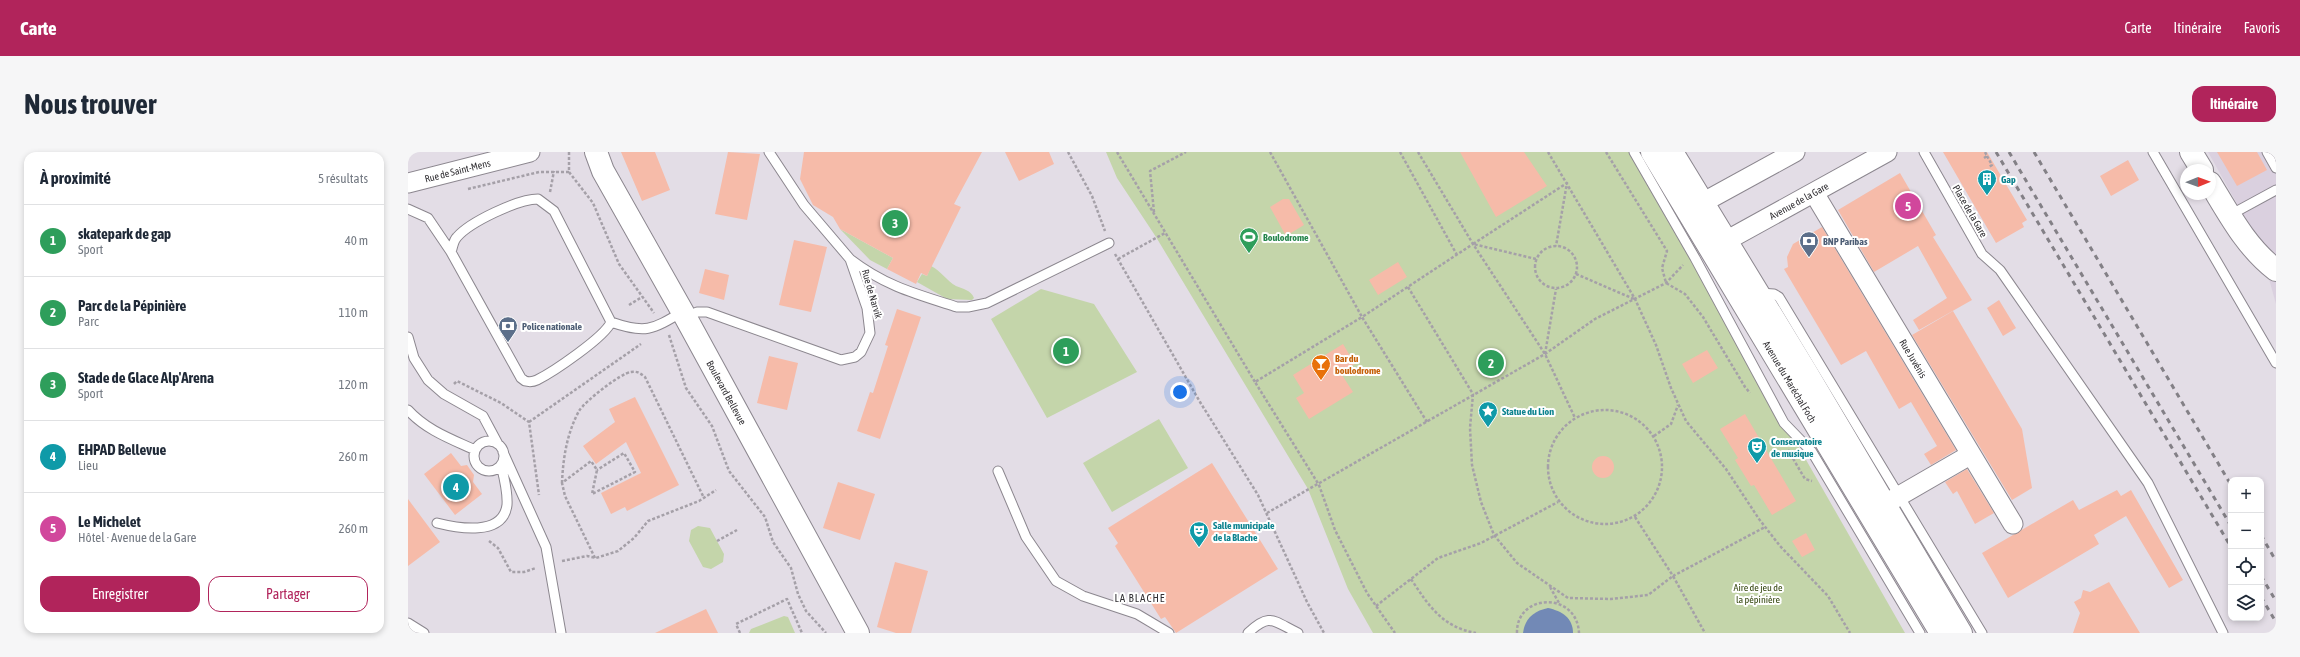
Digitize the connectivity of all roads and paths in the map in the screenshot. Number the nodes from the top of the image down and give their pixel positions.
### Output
1 (530, 152) edge
2 (570, 152) edge
3 (596, 152) edge
4 (769, 152) edge
5 (1068, 152) edge
6 (1116, 152) edge
7 (1186, 152) edge
8 (1270, 152) edge
9 (1400, 152) edge
10 (1418, 152) edge
11 (1548, 152) edge
12 (1634, 152) edge
13 (1652, 152) edge
14 (1672, 152) edge
15 (1795, 152) edge
16 (1887, 152) edge
17 (1924, 152) edge
18 (1985, 152) edge
19 (2153, 152) edge
20 (2192, 152) edge
21 (2267, 152) edge
22 (2199, 164) edge
23 (1989, 167) dead end
24 (2276, 168) edge
25 (554, 171) junction
26 (569, 172) junction
27 (408, 183) edge
28 (1567, 183) junction
29 (466, 190) dead end
30 (2276, 190) edge
31 (1814, 192) junction
32 (2216, 193) edge
33 (549, 195) dead end
34 (1695, 207) junction
35 (408, 209) edge
36 (1154, 214) junction
37 (2230, 215) junction
38 (1165, 233) junction
39 (1109, 243) junction
40 (1473, 244) junction
41 (1556, 246) junction
42 (1710, 249) junction
43 (452, 252) junction
44 (1457, 255) junction
45 (850, 259) junction
46 (1118, 259) junction
47 (1536, 259) junction
48 (2276, 270) edge
49 (1723, 271) junction
50 (1576, 274) junction
51 (1408, 287) junction
52 (1556, 289) junction
53 (1635, 299) junction
54 (1720, 305) junction
55 (628, 306) dead end
56 (684, 315) junction
57 (1362, 317) junction
58 (611, 322) junction
59 (663, 324) junction
60 (668, 334) junction
61 (661, 336) dead end
62 (408, 337) edge
63 (647, 342) dead end
64 (1545, 354) junction
65 (2276, 363) edge
66 (1255, 382) junction
67 (444, 394) junction
68 (1473, 394) junction
69 (1678, 405) junction
70 (408, 410) edge
71 (1575, 418) junction
72 (529, 422) junction
73 (1427, 422) junction
74 (1654, 436) junction
75 (501, 448) junction
76 (475, 450) junction
77 (1970, 455) junction
78 (501, 464) junction
79 (597, 470) junction
80 (998, 471) dead end
81 (562, 483) junction
82 (1319, 485) junction
83 (716, 490) dead end
84 (704, 498) junction
85 (540, 500) dead end
86 (1558, 502) junction
87 (1884, 505) junction
88 (1267, 513) junction
89 (1635, 517) junction
90 (437, 523) dead end
91 (2013, 524) dead end
92 (1765, 527) junction
93 (478, 529) junction
94 (737, 530) dead end
95 (1494, 535) junction
96 (717, 541) dead end
97 (596, 558) junction
98 (549, 563) junction
99 (1673, 576) junction
100 (1411, 579) junction
101 (1550, 586) junction
102 (1560, 604) junction
103 (1376, 606) junction
104 (408, 623) edge
105 (424, 633) edge
106 (561, 633) edge
107 (740, 633) edge
108 (802, 633) edge
109 (826, 633) edge
110 (858, 633) edge
111 (1169, 633) edge
112 (1248, 633) edge
113 (1298, 633) edge
114 (1324, 633) edge
115 (1395, 633) edge
116 (1476, 633) edge
117 (1517, 633) edge
118 (1579, 633) edge
119 (1705, 633) edge
120 (1850, 633) edge
121 (1920, 633) edge
122 (1941, 633) edge
123 (1961, 633) edge
124 (1982, 633) edge
125 (2223, 633) edge

1 - 27 street, Rue de Saint-Mens
2 - 26 path
3 - 56 main road, Boulevard Bellevue
4 - 45 lane, Rue de Narvik
5 - 39 path
6 - 36 path
7 - 36 path
8 - 57 path
9 - 44 path
10 - 40 path
11 - 28 path
12 - 42 lane
13 - 34 main road, Avenue du Maréchal Foch
14 - 34 main road, Avenue du Maréchal Foch
15 - 34 street
16 - 31 street, Avenue de la Gare
17 - 125 lane, Place de la Gare
18 - 23 path
19 - 65 lane
20 - 22 main road
21 - 24 lane
25 - 26 path
25 - 29 path
25 - 33 path
26 - 55 path
28 - 40 path
28 - 41 path
28 - 53 path
30 - 37 lane
31 - 42 street, Avenue de la Gare
31 - 77 street, Rue Juvénis
32 - 37 main road
34 - 42 main road, Avenue du Maréchal Foch
35 - 43 lane
36 - 38 path
37 - 48 main road
38 - 46 path
38 - 66 path
39 - 45 lane
39 - 46 path
40 - 44 path
40 - 47 path
40 - 64 path
41 - 47 path
41 - 50 path
42 - 49 main road, Avenue du Maréchal Foch
42 - 53 path
42 - 54 lane
42 - 87 main road, Avenue du Maréchal Foch
43 - 58 lane
43 - 58 lane
44 - 51 path
45 - 56 lane, Rue de Narvik
46 - 88 path
47 - 52 path
49 - 54 lane
49 - 87 main road, Avenue du Maréchal Foch
50 - 52 path
50 - 53 path
51 - 57 path
51 - 68 path
52 - 64 path
53 - 64 path
53 - 69 path
54 - 121 lane
56 - 59 lane, Rue de Narvik
56 - 110 main road, Boulevard Bellevue
57 - 66 path
57 - 73 path
58 - 59 lane, Rue de Narvik
59 - 60 path
60 - 61 path
60 - 109 path
62 - 67 lane
63 - 72 path
64 - 68 path
64 - 71 path
66 - 82 path
67 - 72 path
67 - 75 lane
68 - 73 path
68 - 95 path
69 - 74 path
69 - 92 path
70 - 76 lane
71 - 74 path
71 - 86 path
72 - 85 path
73 - 82 path
74 - 89 path
75 - 76 lane
75 - 78 lane
75 - 98 lane
76 - 78 lane
77 - 87 street
77 - 91 street, Rue Juvénis
78 - 93 lane
79 - 79 path
79 - 81 path
80 - 111 lane
81 - 84 path
81 - 97 path
82 - 88 path
82 - 103 path
83 - 84 path
84 - 97 path
86 - 89 path
86 - 95 path
87 - 122 main road, Avenue du Maréchal Foch
87 - 123 main road, Avenue du Maréchal Foch
87 - 124 lane
88 - 114 path
89 - 99 path
90 - 93 lane
92 - 99 path
92 - 120 path
93 - 98 path
94 - 96 path
95 - 100 path
95 - 101 path
97 - 98 path
98 - 106 lane
99 - 101 path
99 - 119 path
100 - 103 path
100 - 116 path
101 - 102 path
102 - 117 path
102 - 118 path
103 - 115 path
104 - 105 lane
107 - 108 path
112 - 113 lane

